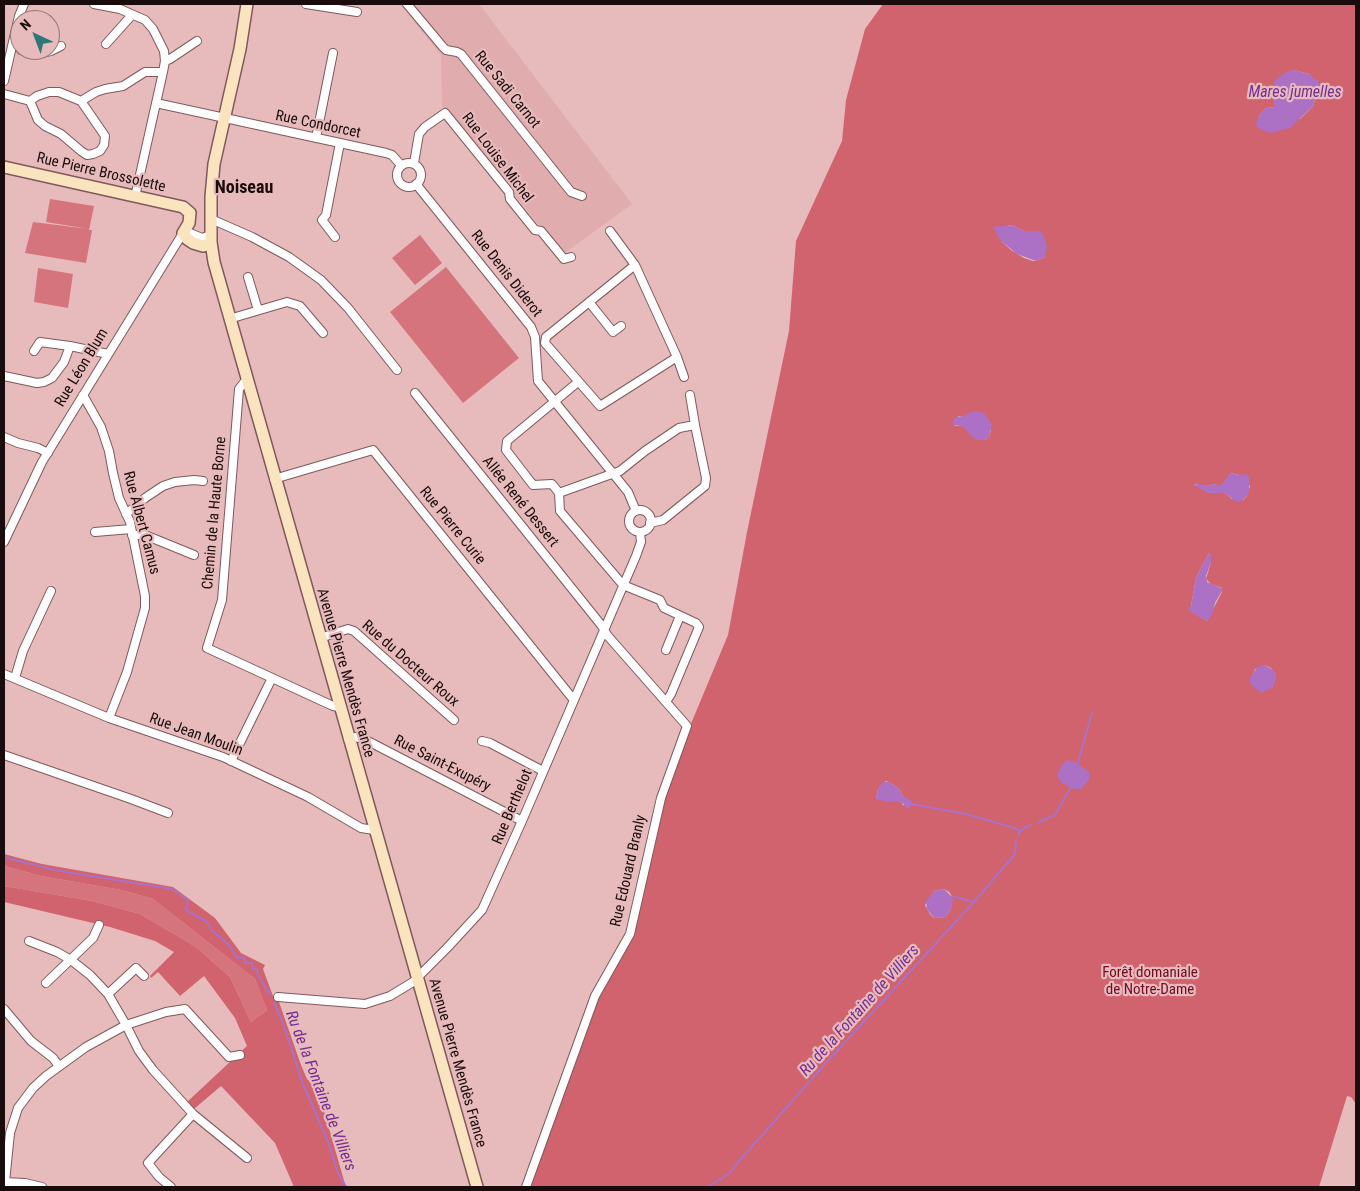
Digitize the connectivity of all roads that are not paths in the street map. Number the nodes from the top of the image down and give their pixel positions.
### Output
1 (94, 4) edge
2 (247, 4) edge
3 (306, 4) edge
4 (408, 4) edge
5 (357, 12) dead end
6 (132, 15) junction
7 (197, 41) dead end
8 (106, 44) dead end
9 (333, 53) dead end
10 (13, 60) edge
11 (165, 61) junction
12 (162, 72) junction
13 (4, 81) edge
14 (4, 94) edge
15 (30, 101) junction
16 (81, 101) junction
17 (156, 103) junction
18 (226, 118) junction
19 (316, 138) junction
20 (340, 143) junction
21 (414, 163) junction
22 (214, 164) junction
23 (401, 165) junction
24 (4, 167) edge
25 (416, 184) junction
26 (582, 196) dead end
27 (134, 197) junction
28 (205, 206) junction
29 (190, 213) junction
30 (211, 219) junction
31 (610, 231) dead end
32 (183, 234) junction
33 (335, 237) dead end
34 (209, 240) junction
35 (571, 257) dead end
36 (635, 265) junction
37 (248, 277) dead end
38 (589, 302) junction
39 (258, 310) junction
40 (229, 319) junction
41 (621, 326) dead end
42 (323, 333) dead end
43 (70, 346) junction
44 (34, 351) dead end
45 (108, 354) junction
46 (678, 357) junction
47 (397, 370) dead end
48 (4, 376) edge
49 (684, 377) dead end
50 (246, 380) junction
51 (578, 382) junction
52 (415, 393) dead end
53 (83, 395) junction
54 (690, 395) dead end
55 (555, 402) junction
56 (695, 425) junction
57 (4, 437) edge
58 (48, 453) junction
59 (613, 473) junction
60 (274, 479) junction
61 (203, 481) dead end
62 (559, 493) junction
63 (636, 511) junction
64 (126, 514) junction
65 (650, 523) junction
66 (95, 532) dead end
67 (131, 532) junction
68 (640, 532) junction
69 (4, 542) edge
70 (194, 555) dead end
71 (623, 585) junction
72 (51, 591) dead end
73 (680, 616) junction
74 (604, 628) junction
75 (320, 638) junction
76 (666, 650) dead end
77 (4, 674) edge
78 (15, 678) junction
79 (272, 678) junction
80 (573, 699) junction
81 (666, 702) junction
82 (339, 707) junction
83 (109, 718) junction
84 (454, 720) dead end
85 (687, 726) joint
86 (348, 739) junction
87 (482, 741) dead end
88 (4, 755) edge
89 (231, 761) junction
90 (543, 771) junction
91 (168, 813) dead end
92 (522, 821) junction
93 (374, 830) junction
94 (99, 926) dead end
95 (29, 941) dead end
96 (71, 960) junction
97 (144, 976) dead end
98 (417, 977) junction
99 (46, 983) dead end
100 (108, 994) junction
101 (278, 997) dead end
102 (4, 1009) edge
103 (126, 1025) junction
104 (240, 1054) dead end
105 (59, 1066) junction
106 (194, 1114) junction
107 (7, 1133) edge
108 (247, 1158) dead end
109 (4, 1182) edge
110 (42, 1187) edge
111 (171, 1187) edge
112 (477, 1187) edge
113 (526, 1187) edge

1 - 6 street
2 - 18 main road, Avenue Pierre Mendès France
3 - 5 street
4 - 26 street, Rue Sadi Carnot
6 - 8 street
6 - 11 street
7 - 11 street
9 - 19 street
10 - 13 street
11 - 12 street
12 - 16 street
12 - 17 street
14 - 15 street
15 - 16 street
15 - 16 street
17 - 18 street, Rue Condorcet
17 - 27 street
18 - 19 street, Rue Condorcet
18 - 22 main road, Avenue Pierre Mendès France
19 - 20 street, Rue Condorcet
20 - 23 street, Rue Condorcet
20 - 33 street
21 - 23 street
21 - 25 street
21 - 35 street, Rue Louise Michel
22 - 28 main road, Avenue Pierre Mendès France
22 - 30 main road, Avenue Pierre Mendès France
23 - 25 street
24 - 27 main road, Rue Pierre Brossolette
25 - 55 street, Rue Denis Diderot
27 - 29 main road, Rue Pierre Brossolette
28 - 29 main road
28 - 34 main road, Avenue Pierre Mendès France
29 - 32 main road, Rue Léon Blum
30 - 34 main road, Avenue Pierre Mendès France
30 - 47 street
31 - 36 street
32 - 34 main road
32 - 45 street, Rue Léon Blum
34 - 40 main road, Avenue Pierre Mendès France
36 - 38 street
36 - 46 street
37 - 39 street
38 - 41 street
38 - 51 street
39 - 40 street
39 - 42 street
40 - 50 main road, Avenue Pierre Mendès France
43 - 44 street
43 - 45 street
43 - 48 street
45 - 53 street, Rue Léon Blum
46 - 49 street
46 - 51 street
50 - 60 main road, Avenue Pierre Mendès France
50 - 79 street, Chemin de la Haute Borne
51 - 55 street
52 - 74 street, Allée René Dessert
53 - 58 street, Rue Léon Blum
53 - 64 street, Rue Albert Camus
54 - 56 street
55 - 59 street, Rue Denis Diderot
55 - 62 street
56 - 59 street
56 - 65 street
57 - 58 street
58 - 69 street, Rue Léon Blum
59 - 62 street
59 - 63 street, Rue Denis Diderot
60 - 75 main road, Avenue Pierre Mendès France
60 - 80 street, Rue Pierre Curie
61 - 64 street
62 - 71 street
63 - 65 street
63 - 68 street
64 - 67 street, Rue Albert Camus
65 - 68 street
66 - 67 street
67 - 70 street
67 - 83 street, Rue Albert Camus
68 - 71 street
71 - 73 street
71 - 74 street
72 - 78 street
73 - 76 street
73 - 81 street
74 - 80 street, Rue Berthelot
74 - 81 street, Allée René Dessert
75 - 82 main road, Avenue Pierre Mendès France
75 - 84 street, Rue du Docteur Roux
77 - 78 street, Rue Jean Moulin
78 - 83 street, Rue Jean Moulin
79 - 82 street
79 - 89 street
80 - 90 street, Rue Berthelot
81 - 85 street, Allée René Dessert
82 - 86 main road, Avenue Pierre Mendès France
83 - 89 street, Rue Jean Moulin
85 - 113 street, Rue Edouard Branly
86 - 92 street, Rue Saint-Exupéry
86 - 93 main road, Avenue Pierre Mendès France
87 - 90 street
88 - 91 street
89 - 93 street, Rue Jean Moulin
90 - 92 street, Rue Berthelot
92 - 98 street, Rue Berthelot
93 - 98 main road, Avenue Pierre Mendès France
94 - 96 street
95 - 96 street
96 - 99 street
96 - 100 street
97 - 100 street
98 - 101 street, Rue Berthelot
98 - 112 main road, Avenue Pierre Mendès France
100 - 103 street
102 - 105 street
103 - 104 street
103 - 105 street
103 - 106 street
105 - 107 street
106 - 108 street
106 - 111 street
107 - 109 street
109 - 110 street

